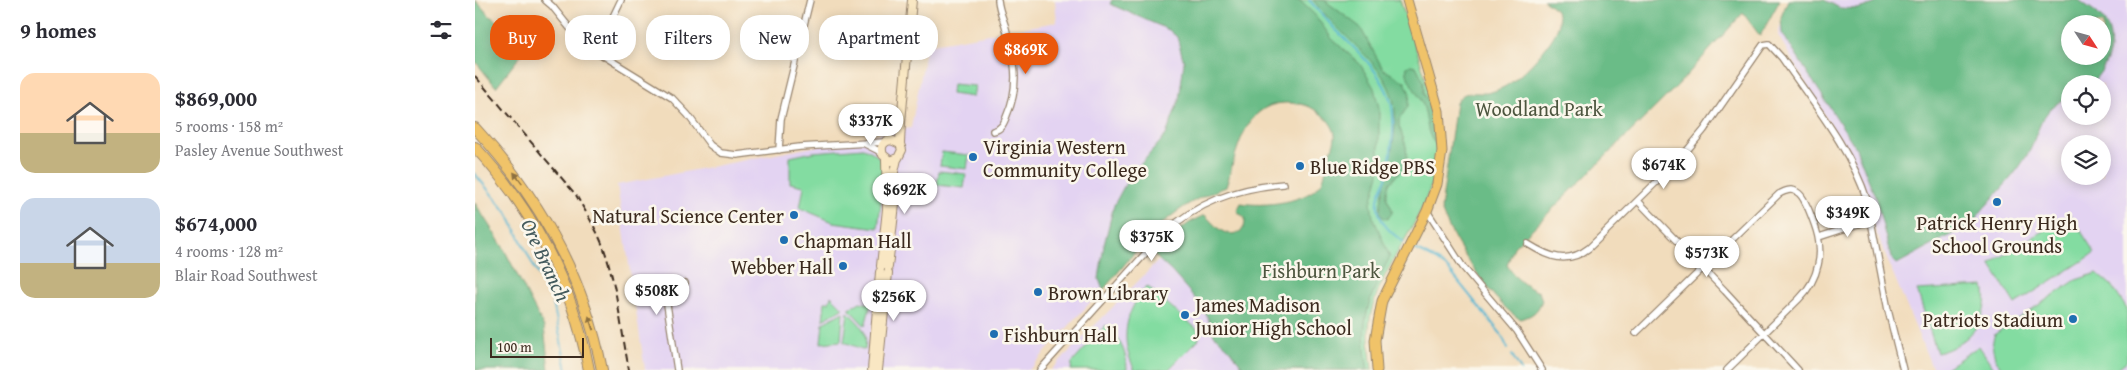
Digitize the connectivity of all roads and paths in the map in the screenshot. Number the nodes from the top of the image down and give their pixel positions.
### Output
1 (545, 0) edge
2 (621, 0) edge
3 (810, 0) edge
4 (913, 0) edge
5 (998, 0) edge
6 (1407, 0) edge
7 (614, 15) edge
8 (565, 24) edge
9 (609, 60) edge
10 (901, 122) junction
11 (475, 128) edge
12 (993, 131) dead end
13 (888, 141) junction
14 (863, 144) junction
15 (900, 144) junction
16 (475, 147) edge
17 (779, 150) junction
18 (884, 157) junction
19 (897, 159) junction
20 (1284, 184) dead end
21 (1638, 201) junction
22 (1427, 211) junction
23 (1871, 220) junction
24 (1819, 237) junction
25 (1528, 244) dead end
26 (1703, 268) junction
27 (884, 269) junction
28 (685, 283) dead end
29 (1636, 333) dead end
30 (1765, 333) junction
31 (589, 370) edge
32 (602, 370) edge
33 (677, 370) edge
34 (872, 370) edge
35 (878, 370) edge
36 (1040, 370) edge
37 (1377, 370) edge
38 (1542, 370) edge
39 (1727, 370) edge
40 (1798, 370) edge
41 (1903, 370) edge

1 - 8 street
2 - 7 street
3 - 17 street
4 - 10 main road
5 - 12 street
6 - 22 main road
9 - 17 street
10 - 13 main road
10 - 15 main road
32 -> 11 highway
13 - 14 street
13 - 15 main road
13 - 18 main road
14 - 17 street
14 - 18 street
15 - 19 main road
16 - 31 highway
18 - 19 main road
18 - 27 main road
19 - 27 main road
20 - 36 street
21 - 23 street
21 - 25 street
21 - 26 street
22 - 37 main road
22 - 38 street
23 - 24 street
23 - 41 street
24 - 26 street
24 - 30 street
26 - 29 street
26 - 30 street
27 - 34 main road
27 - 35 main road
28 - 33 street
30 - 39 street
30 - 40 street

